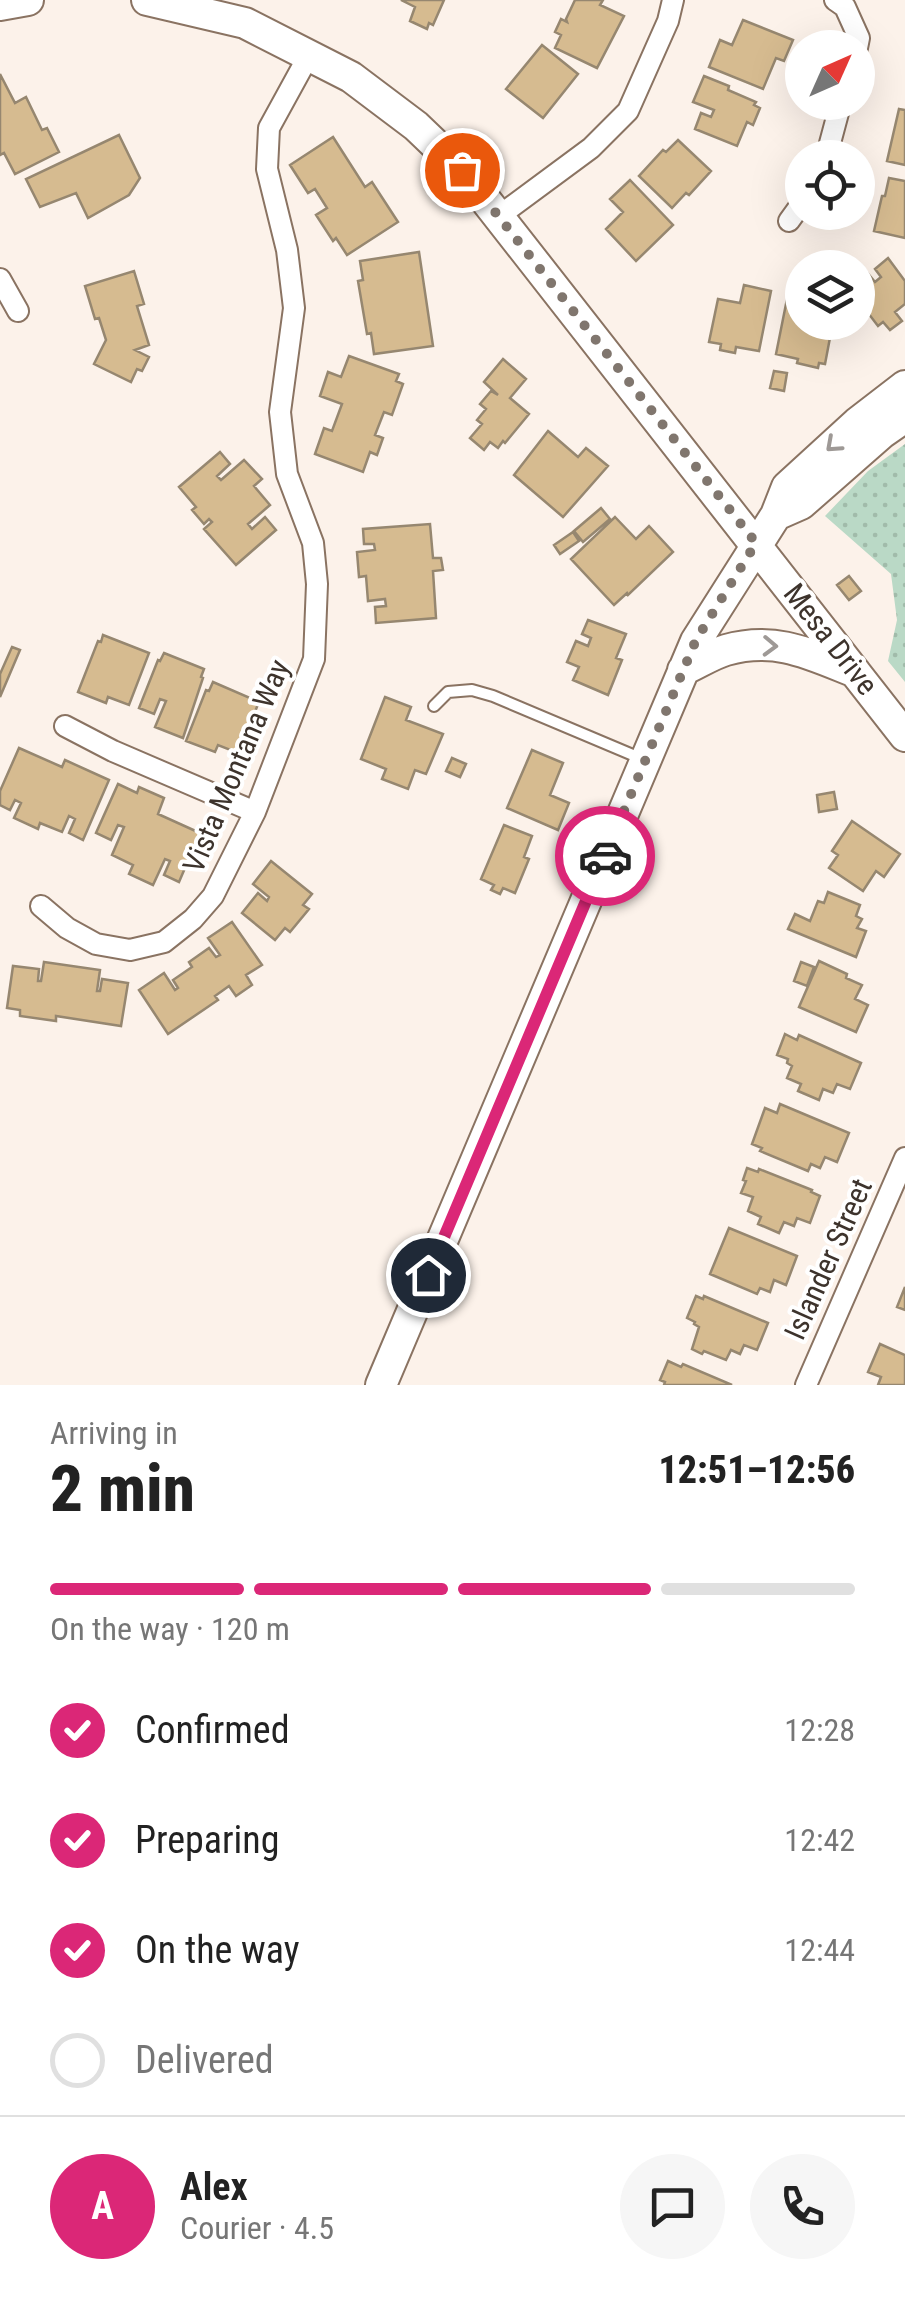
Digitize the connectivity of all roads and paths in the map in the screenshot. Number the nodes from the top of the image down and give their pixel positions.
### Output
1 (28, 0) edge
2 (147, 0) edge
3 (673, 0) edge
4 (835, 0) edge
5 (0, 6) edge
6 (246, 12) edge
7 (855, 30) edge
8 (309, 55) junction
9 (499, 216) junction
10 (0, 279) edge
11 (18, 312) dead end
12 (905, 386) edge
13 (905, 417) edge
14 (776, 515) junction
15 (756, 543) junction
16 (683, 670) junction
17 (856, 673) junction
18 (434, 706) dead end
19 (65, 726) dead end
20 (905, 736) edge
21 (646, 760) junction
22 (255, 812) junction
23 (41, 906) dead end
24 (905, 1158) edge
25 (382, 1385) edge
26 (806, 1385) edge

1 - 5 main road
2 - 6 main road, Mesa Drive
3 - 9 street
4 - 7 street
6 - 8 main road, Mesa Drive
8 - 9 main road, Mesa Drive
8 - 22 street, Vista Montana Way
9 - 15 main road, Mesa Drive
10 - 11 street
12 -> 14 main road
13 - 14 main road
14 - 15 main road
15 - 16 main road
15 - 17 main road, Mesa Drive
16 -> 17 main road
16 - 21 main road
17 - 20 main road, Mesa Drive
18 - 21 lane
19 - 22 street
21 - 25 main road
22 - 23 street, Vista Montana Way
24 - 26 street, Islander Street

